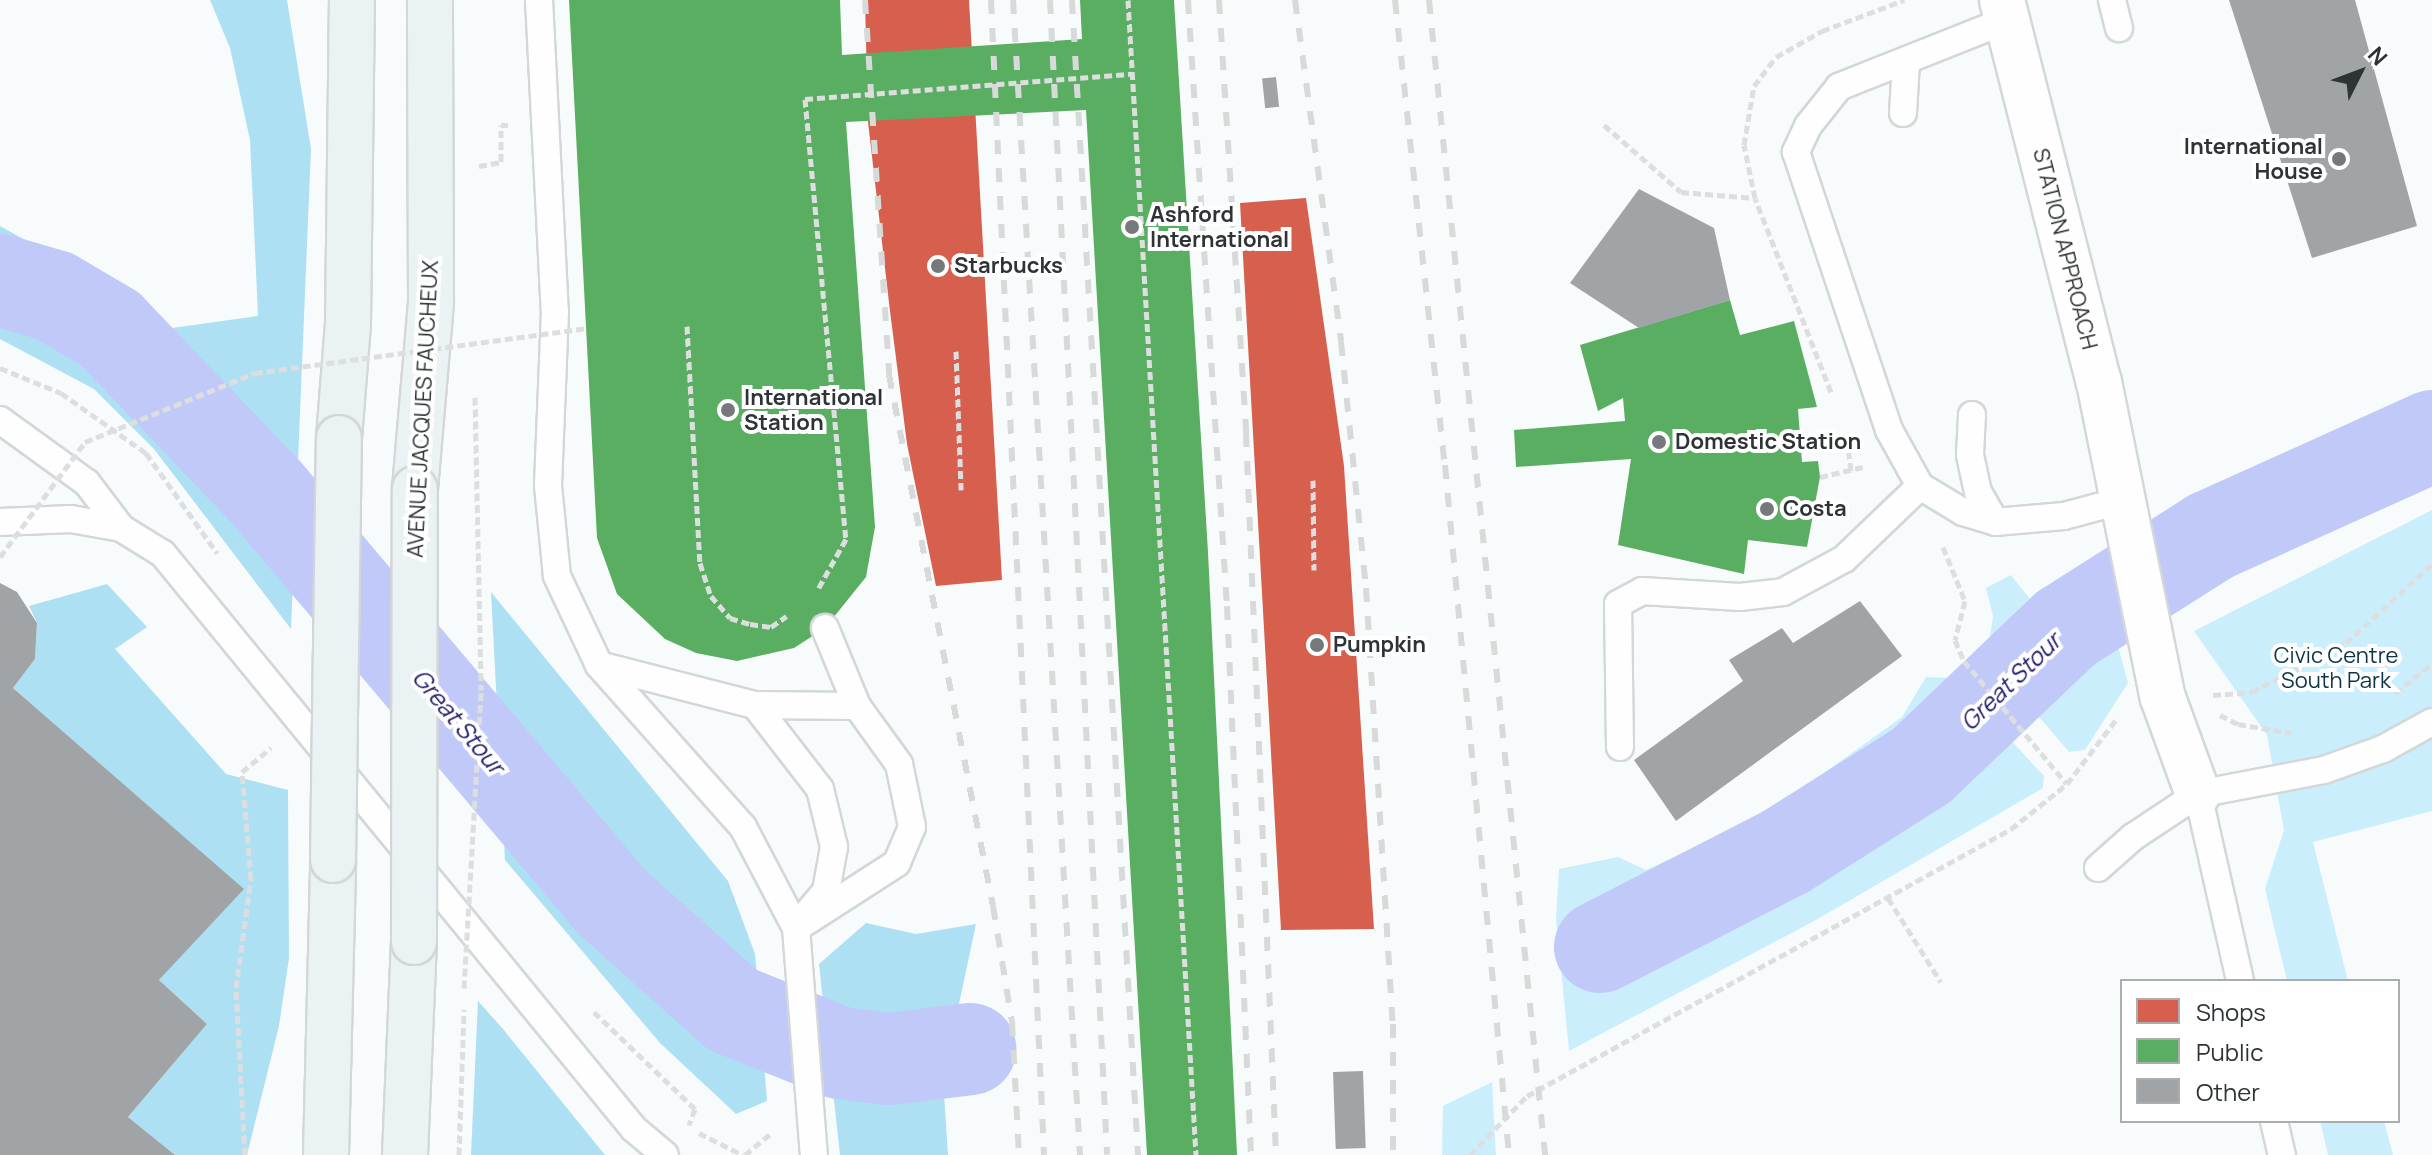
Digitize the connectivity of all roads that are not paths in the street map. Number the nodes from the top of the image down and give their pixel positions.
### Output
1 (352, 0) edge
2 (430, 0) edge
3 (539, 0) edge
4 (2112, 0) edge
5 (2005, 10) edge
6 (2119, 28) dead end
7 (1906, 62) junction
8 (1903, 113) dead end
9 (1972, 415) dead end
10 (0, 420) edge
11 (1920, 486) junction
12 (2122, 510) junction
13 (0, 522) edge
14 (1995, 522) junction
15 (121, 528) junction
16 (825, 628) dead end
17 (599, 665) junction
18 (755, 705) junction
19 (857, 706) junction
20 (2432, 722) edge
21 (1620, 747) dead end
22 (2198, 794) junction
23 (2098, 868) dead end
24 (796, 928) junction
25 (2240, 979) edge
26 (2274, 1123) edge
27 (674, 1148) edge
28 (326, 1155) edge
29 (405, 1155) edge
30 (814, 1155) edge
31 (2282, 1155) edge

1 - 28 main road, bridge
2 - 29 main road, AVENUE JACQUES FAUCHEUX, bridge
3 - 17 lane
4 - 6 lane
5 - 7 lane
5 - 12 street, STATION APPROACH
7 - 8 lane
7 - 11 lane
9 - 14 lane
10 - 15 lane
11 - 14 lane
11 - 21 lane
12 - 14 lane
12 - 22 street, STATION APPROACH
13 - 15 lane
15 - 27 lane
16 - 19 lane
17 - 18 lane
17 - 24 lane
18 - 19 lane
18 - 24 lane
19 - 24 lane
20 - 22 lane
22 - 23 lane
22 - 25 lane
24 - 30 lane
26 - 31 lane

